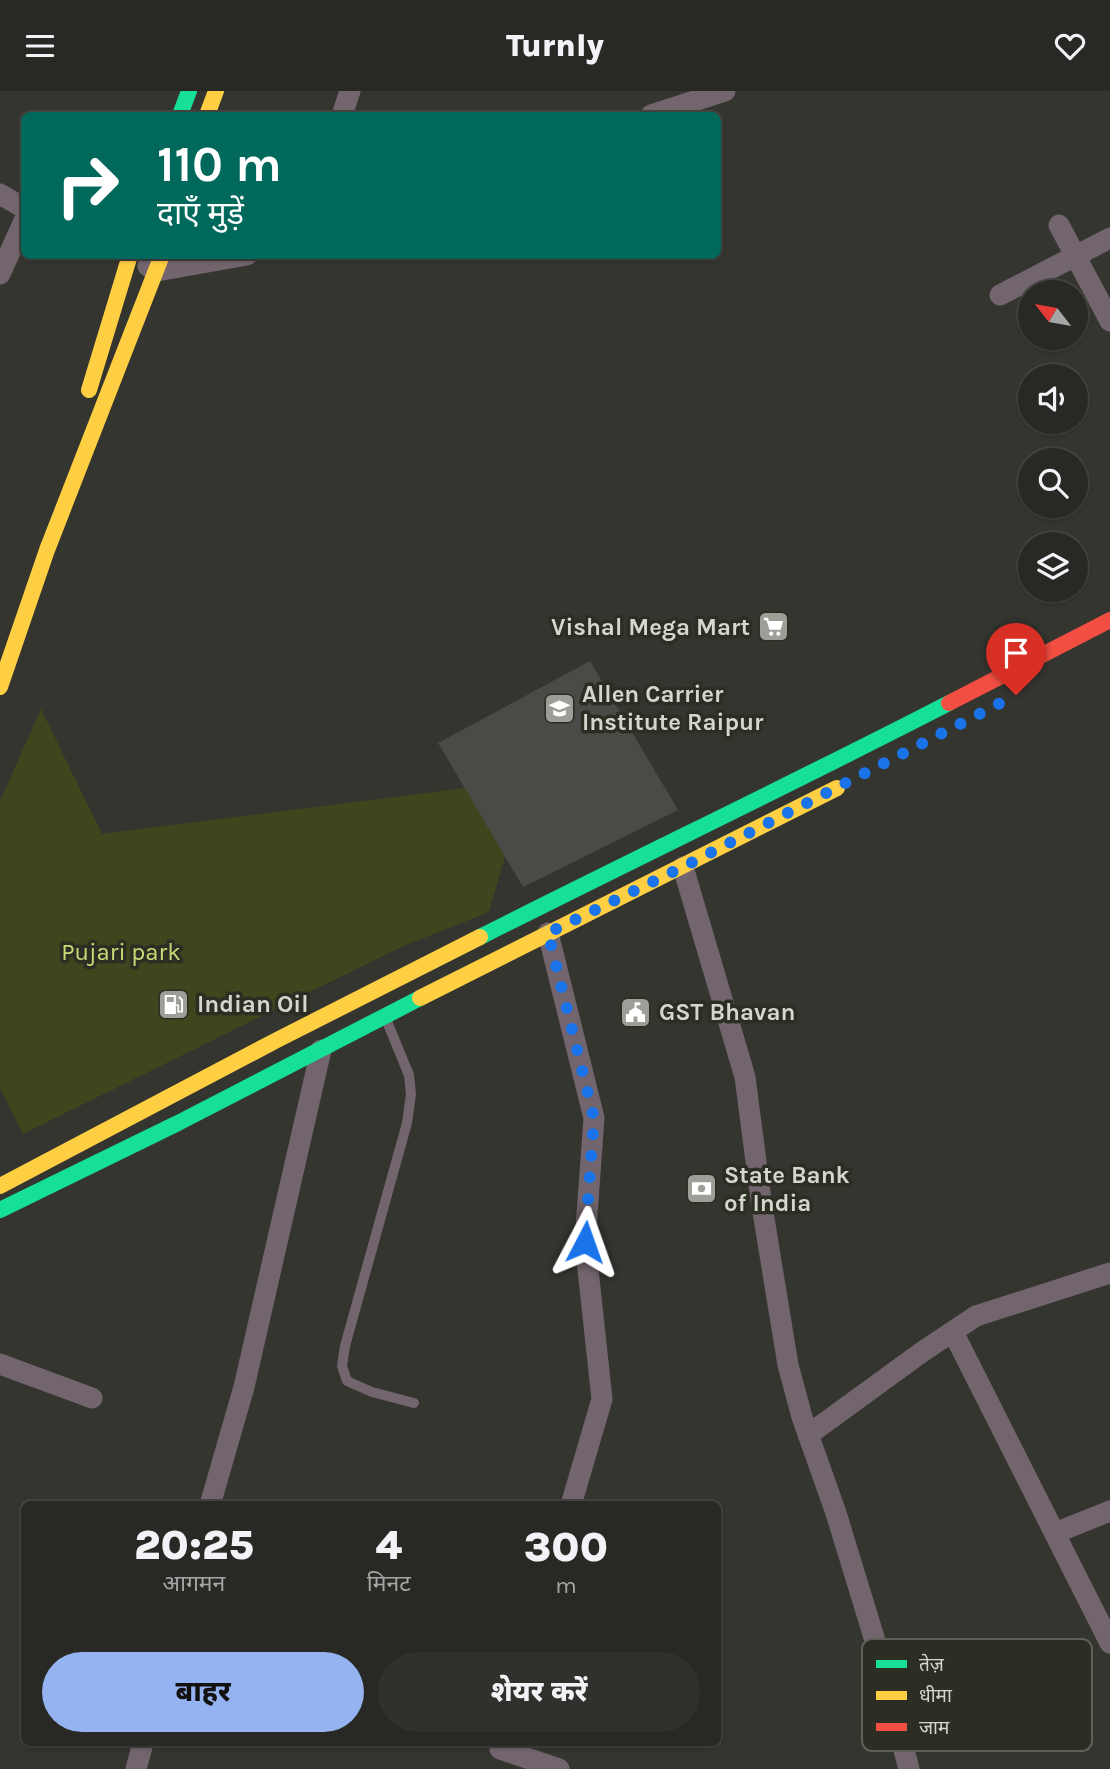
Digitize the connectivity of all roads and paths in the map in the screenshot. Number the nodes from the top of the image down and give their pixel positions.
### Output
1 (189, 91) edge
2 (216, 91) edge
3 (350, 91) edge
4 (725, 91) edge
5 (181, 112) edge
6 (208, 112) edge
7 (343, 112) edge
8 (660, 112) edge
9 (0, 194) edge
10 (21, 206) edge
11 (1059, 225) dead end
12 (21, 228) edge
13 (1110, 238) edge
14 (1075, 255) junction
15 (129, 259) edge
16 (203, 259) edge
17 (159, 263) edge
18 (0, 274) edge
19 (1000, 295) dead end
20 (1110, 321) edge
21 (84, 404) dead end
22 (1110, 620) edge
23 (0, 687) edge
24 (851, 780) dead end
25 (683, 867) junction
26 (548, 933) junction
27 (385, 1017) junction
28 (321, 1050) junction
29 (2, 1181) edge
30 (7, 1207) edge
31 (1110, 1273) edge
32 (953, 1332) junction
33 (1, 1368) edge
34 (92, 1398) dead end
35 (414, 1403) dead end
36 (808, 1435) junction
37 (210, 1501) edge
38 (572, 1501) edge
39 (1110, 1511) edge
40 (1055, 1533) junction
41 (873, 1639) edge
42 (1110, 1643) edge
43 (142, 1746) edge
44 (904, 1751) edge
45 (499, 1754) edge
46 (136, 1769) edge
47 (559, 1769) edge
48 (909, 1769) edge

1 - 5 main road
2 - 6 main road
3 - 7 street
4 - 8 street
9 - 10 street
11 - 14 street
12 - 18 street
13 - 14 street
14 - 19 street
14 - 20 street
15 - 21 main road
16 - 17 street
17 - 23 main road
22 - 29 main road
24 - 25 main road
25 - 26 main road
25 - 36 street
26 - 27 main road
26 - 38 street
27 - 28 main road
27 - 35 lane
28 - 30 main road
28 - 37 street
29 - 30 main road
31 - 32 street
32 - 36 street
32 - 40 street
33 - 34 street
36 - 41 street
39 - 40 street
40 - 42 street
43 - 46 street
44 - 48 street
45 - 47 street

